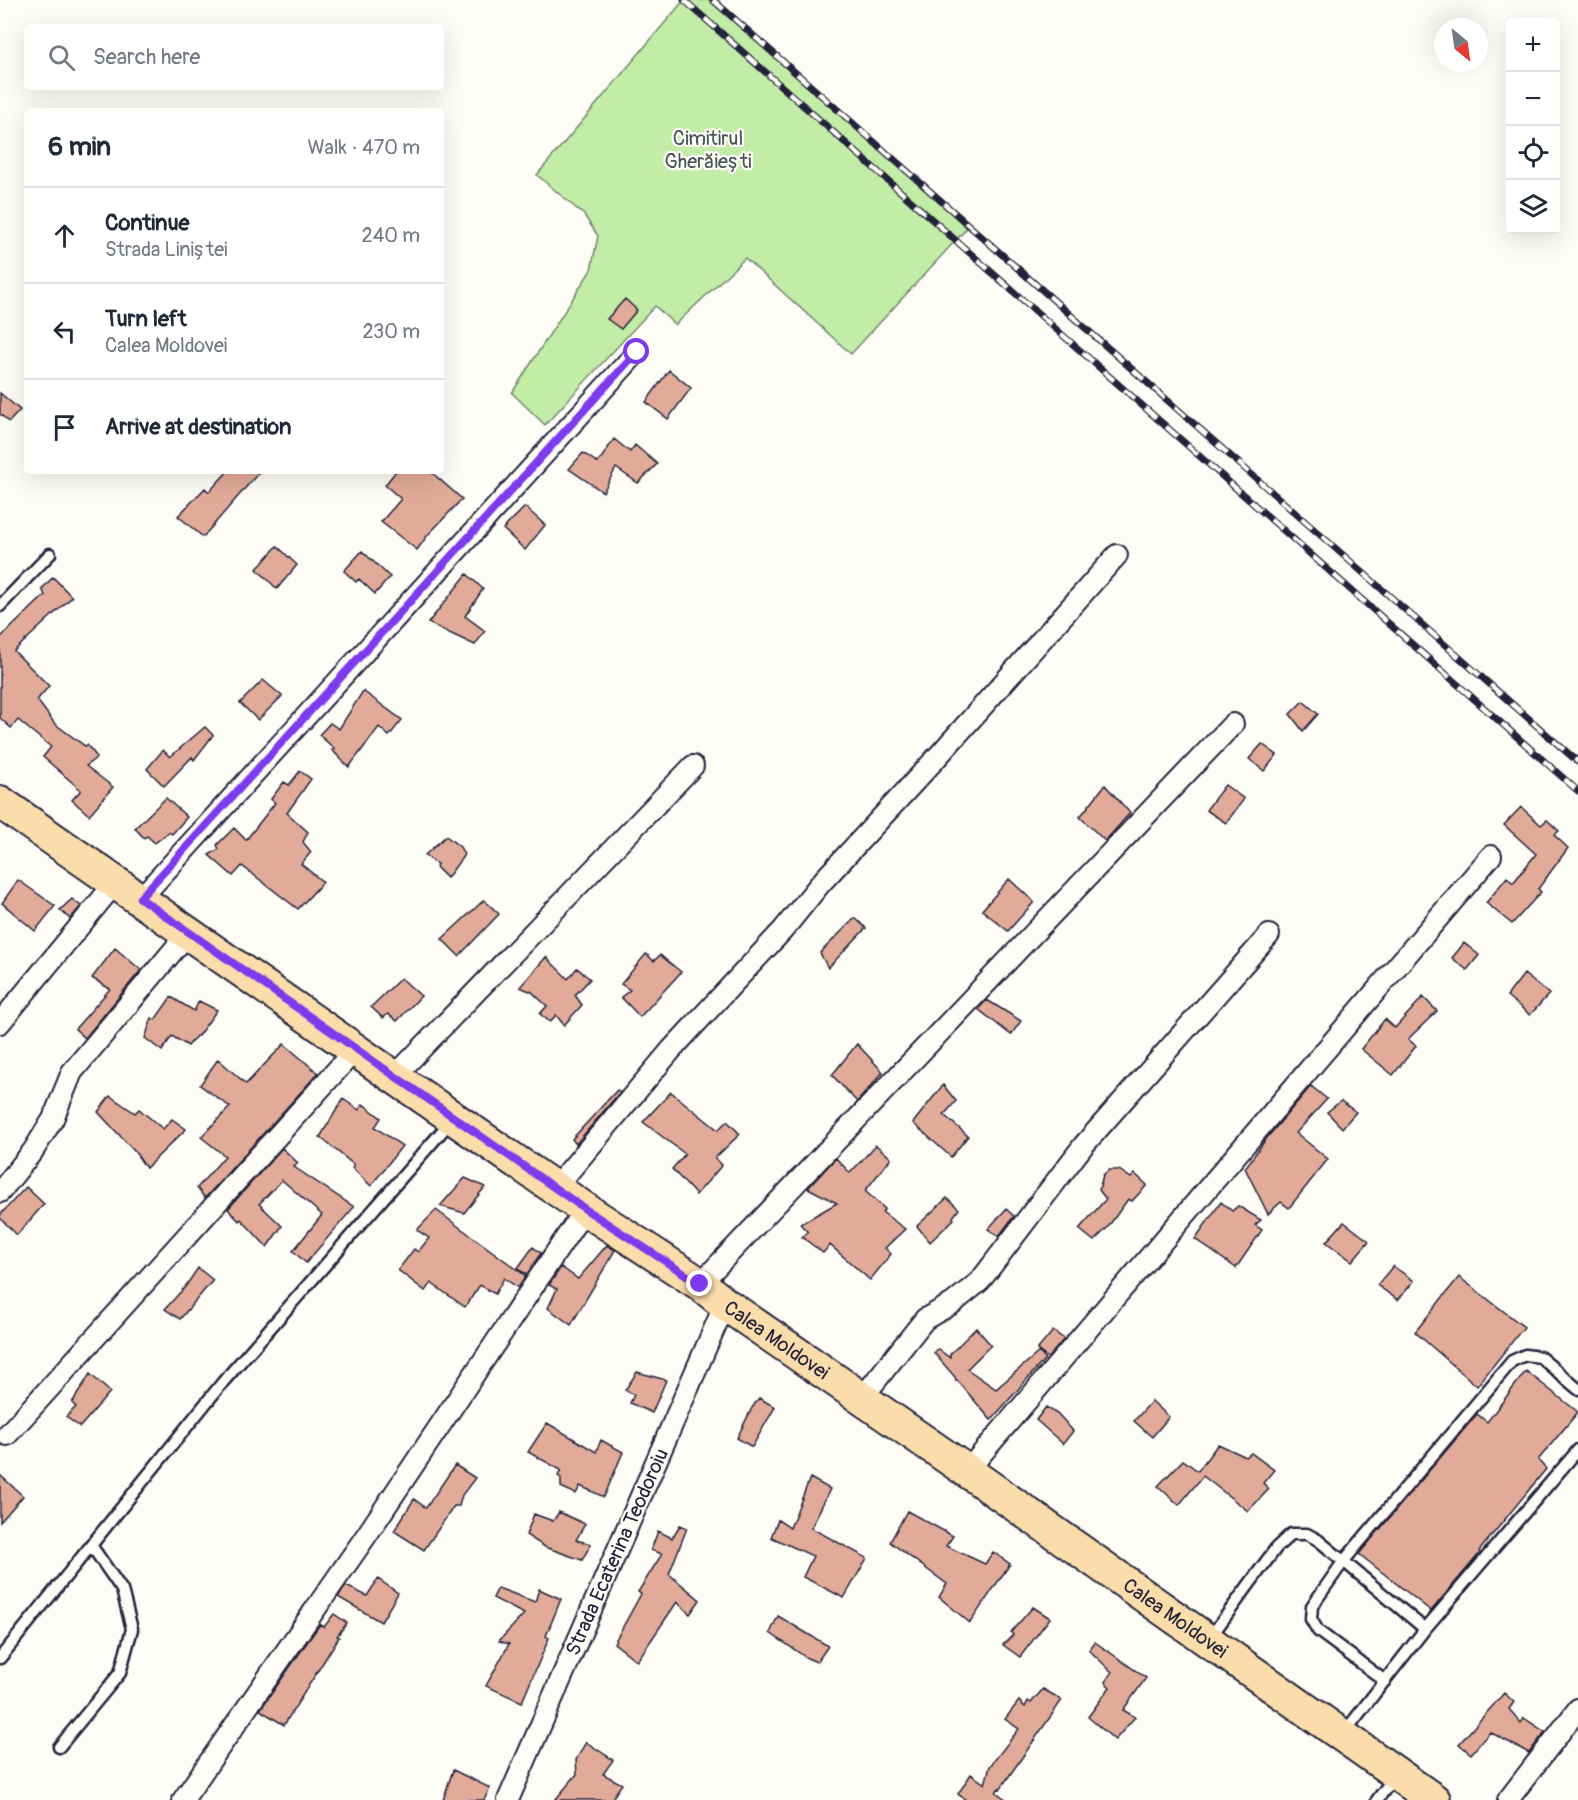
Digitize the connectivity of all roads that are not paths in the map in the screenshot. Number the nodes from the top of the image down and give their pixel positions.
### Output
1 (637, 352) dead end
2 (50, 554) dead end
3 (1117, 555) dead end
4 (0, 606) edge
5 (1233, 724) dead end
6 (693, 766) dead end
7 (0, 802) edge
8 (1491, 856) dead end
9 (128, 891) junction
10 (188, 933) junction
11 (1269, 935) dead end
12 (0, 1023) edge
13 (355, 1050) junction
14 (394, 1077) junction
15 (453, 1118) junction
16 (555, 1188) junction
17 (0, 1191) edge
18 (585, 1209) junction
19 (700, 1284) junction
20 (725, 1304) junction
21 (1578, 1389) edge
22 (862, 1398) junction
23 (8, 1435) dead end
24 (1578, 1450) edge
25 (967, 1471) junction
26 (91, 1545) junction
27 (1343, 1562) junction
28 (1425, 1629) junction
29 (1208, 1641) junction
30 (0, 1658) edge
31 (1385, 1681) junction
32 (1578, 1709) edge
33 (1342, 1735) junction
34 (59, 1747) dead end
35 (1397, 1774) junction
36 (183, 1800) edge
37 (508, 1800) edge
38 (1377, 1800) edge
39 (1434, 1800) edge
40 (1508, 1800) edge

1 - 9 street
2 - 4 lane
3 - 16 street
5 - 19 street
6 - 14 street
7 - 9 main road, Calea Moldovei
8 - 25 street
9 - 10 main road, Calea Moldovei
9 - 12 street
10 - 13 main road, Calea Moldovei
10 - 17 street
11 - 22 street
13 - 14 main road, Calea Moldovei
13 - 23 street
14 - 15 main road, Calea Moldovei
15 - 16 main road, Calea Moldovei
15 - 26 lane
16 - 18 main road, Calea Moldovei
18 - 19 main road, Calea Moldovei
18 - 36 street
19 - 20 main road, Calea Moldovei
20 - 22 main road, Calea Moldovei
20 - 37 street, Strada Ecaterina Teodoroiu
21 - 27 lane
22 - 25 main road, Calea Moldovei
24 - 28 lane
25 - 29 main road, Calea Moldovei
26 - 30 lane
26 - 34 lane
27 - 28 lane
27 - 29 lane
27 - 31 lane
28 - 31 lane
29 - 33 main road, Calea Moldovei
31 - 33 lane
32 - 40 street
33 - 35 main road, Calea Moldovei
35 - 38 lane
35 - 39 main road, Calea Moldovei

